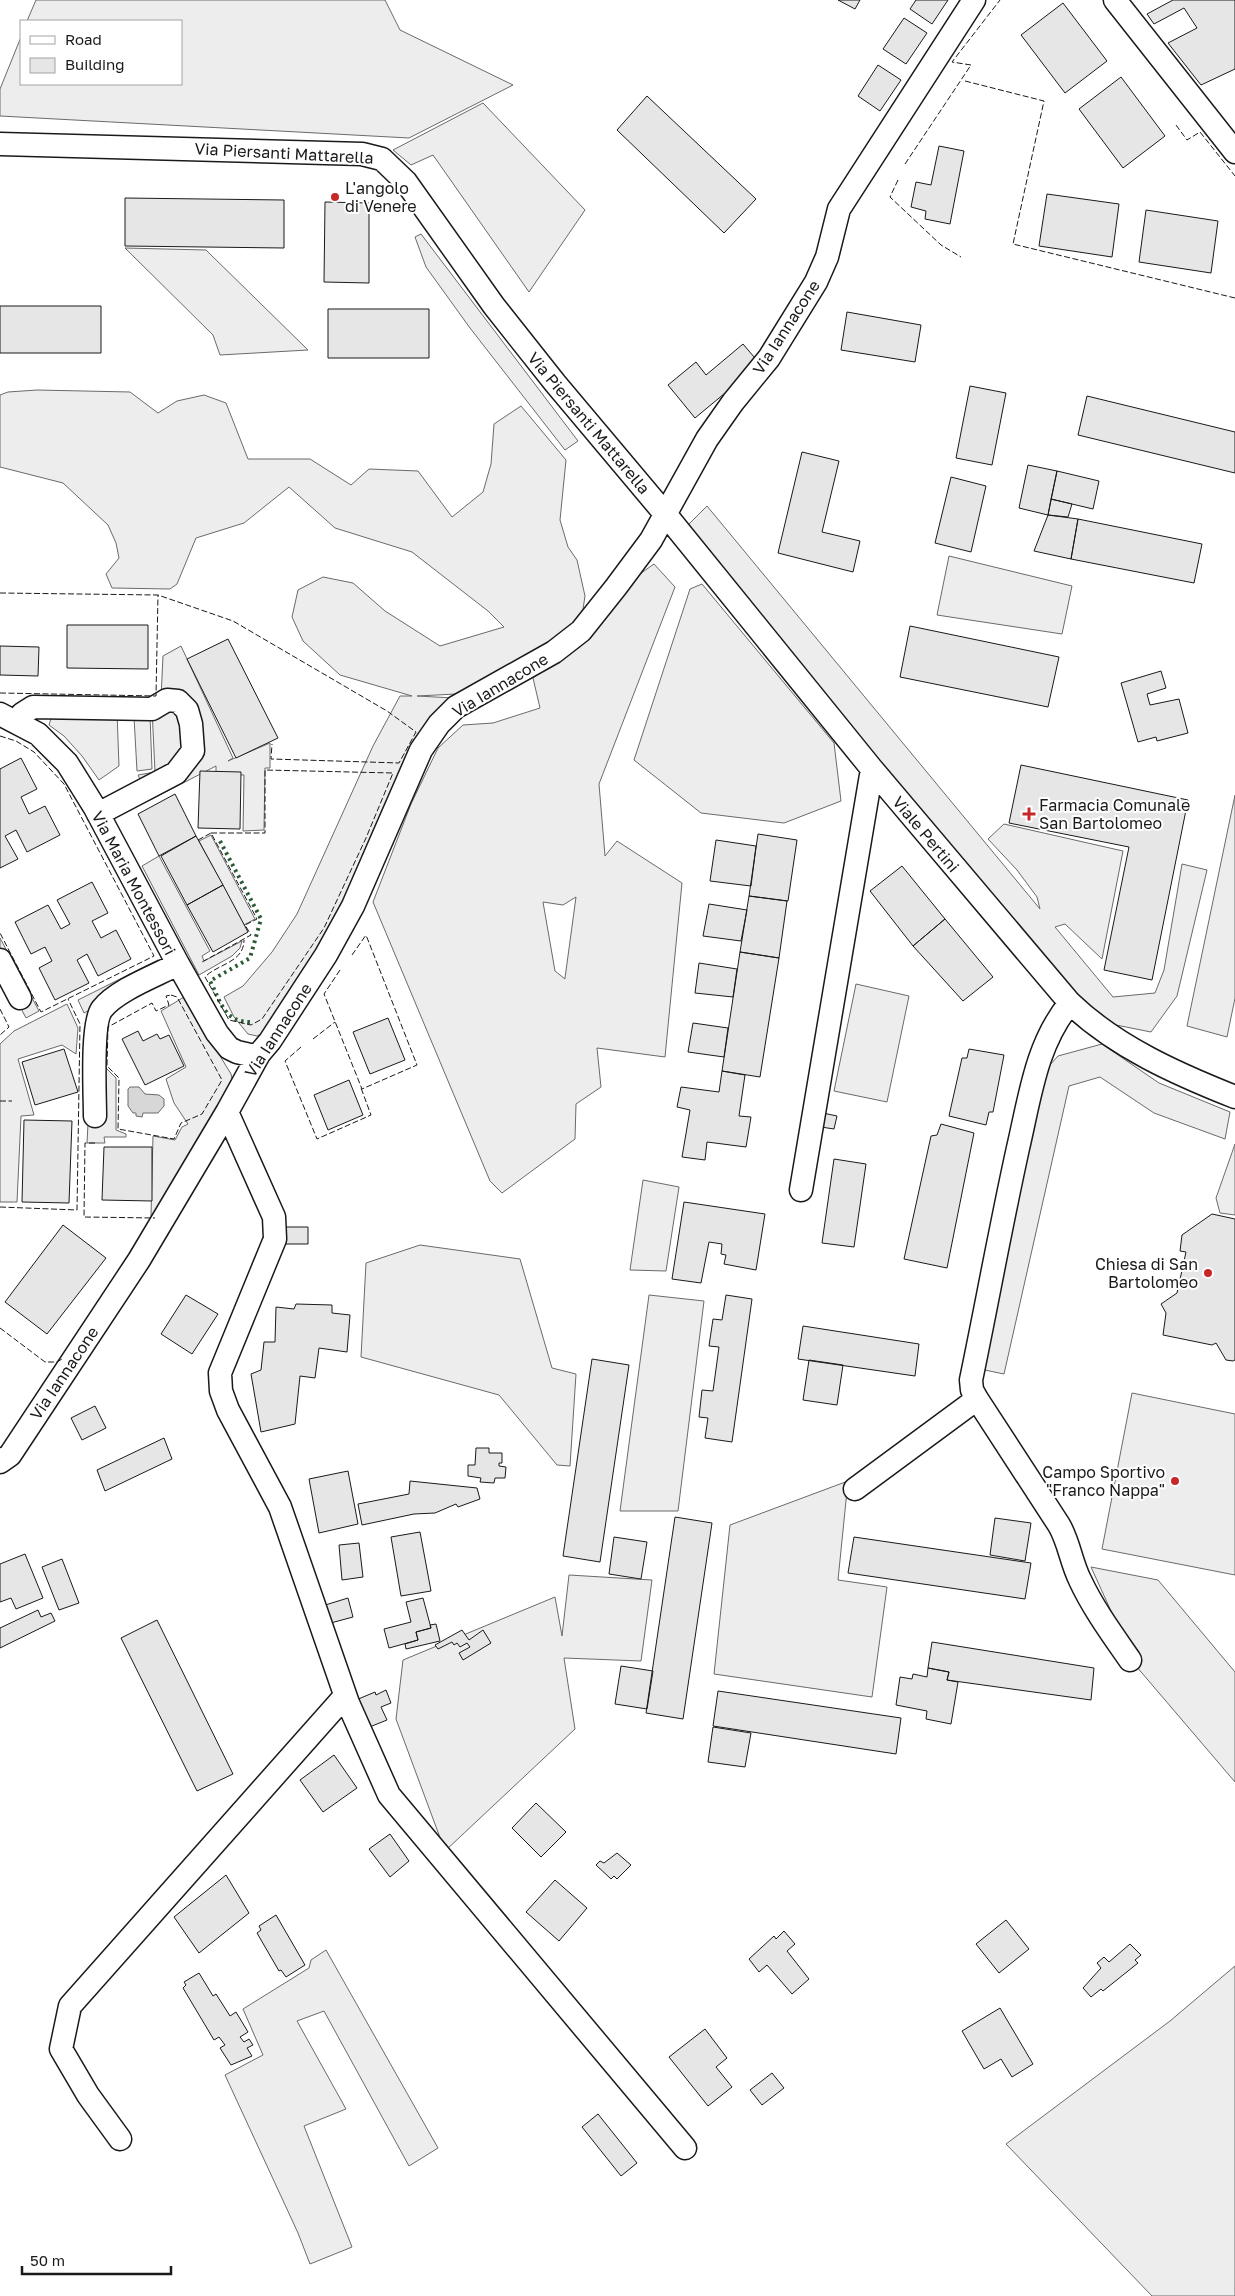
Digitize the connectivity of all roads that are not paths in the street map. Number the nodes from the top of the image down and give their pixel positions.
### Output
1 (974, 0) edge
2 (1115, 0) edge
3 (0, 144) edge
4 (1235, 152) edge
5 (666, 514) junction
6 (9, 718) edge
7 (872, 769) junction
8 (98, 814) junction
9 (0, 960) edge
10 (178, 964) junction
11 (20, 998) dead end
12 (1070, 1002) junction
13 (259, 1054) junction
14 (1235, 1097) edge
15 (227, 1112) junction
16 (95, 1116) dead end
17 (801, 1190) dead end
18 (978, 1399) junction
19 (1, 1459) edge
20 (855, 1489) dead end
21 (1130, 1660) dead end
22 (346, 1696) junction
23 (120, 2139) dead end
24 (685, 2148) dead end

1 - 5 street, Via Iannacone
2 - 4 street
3 - 5 street, Via Piersanti Mattarella
5 - 7 street, Viale Pertini
5 - 13 street, Via Iannacone
6 - 8 street, Via Maria Montessori
6 - 8 street
7 - 12 street, Viale Pertini
7 - 17 street
8 - 10 street, Via Maria Montessori
9 - 11 street
10 - 13 street, Via Maria Montessori
10 - 16 street
12 - 14 street, Viale Pertini
12 - 18 street
13 - 15 street, Via Iannacone
15 - 19 street, Via Iannacone
15 - 22 street
18 - 20 street
18 - 21 street
22 - 23 street
22 - 24 street

